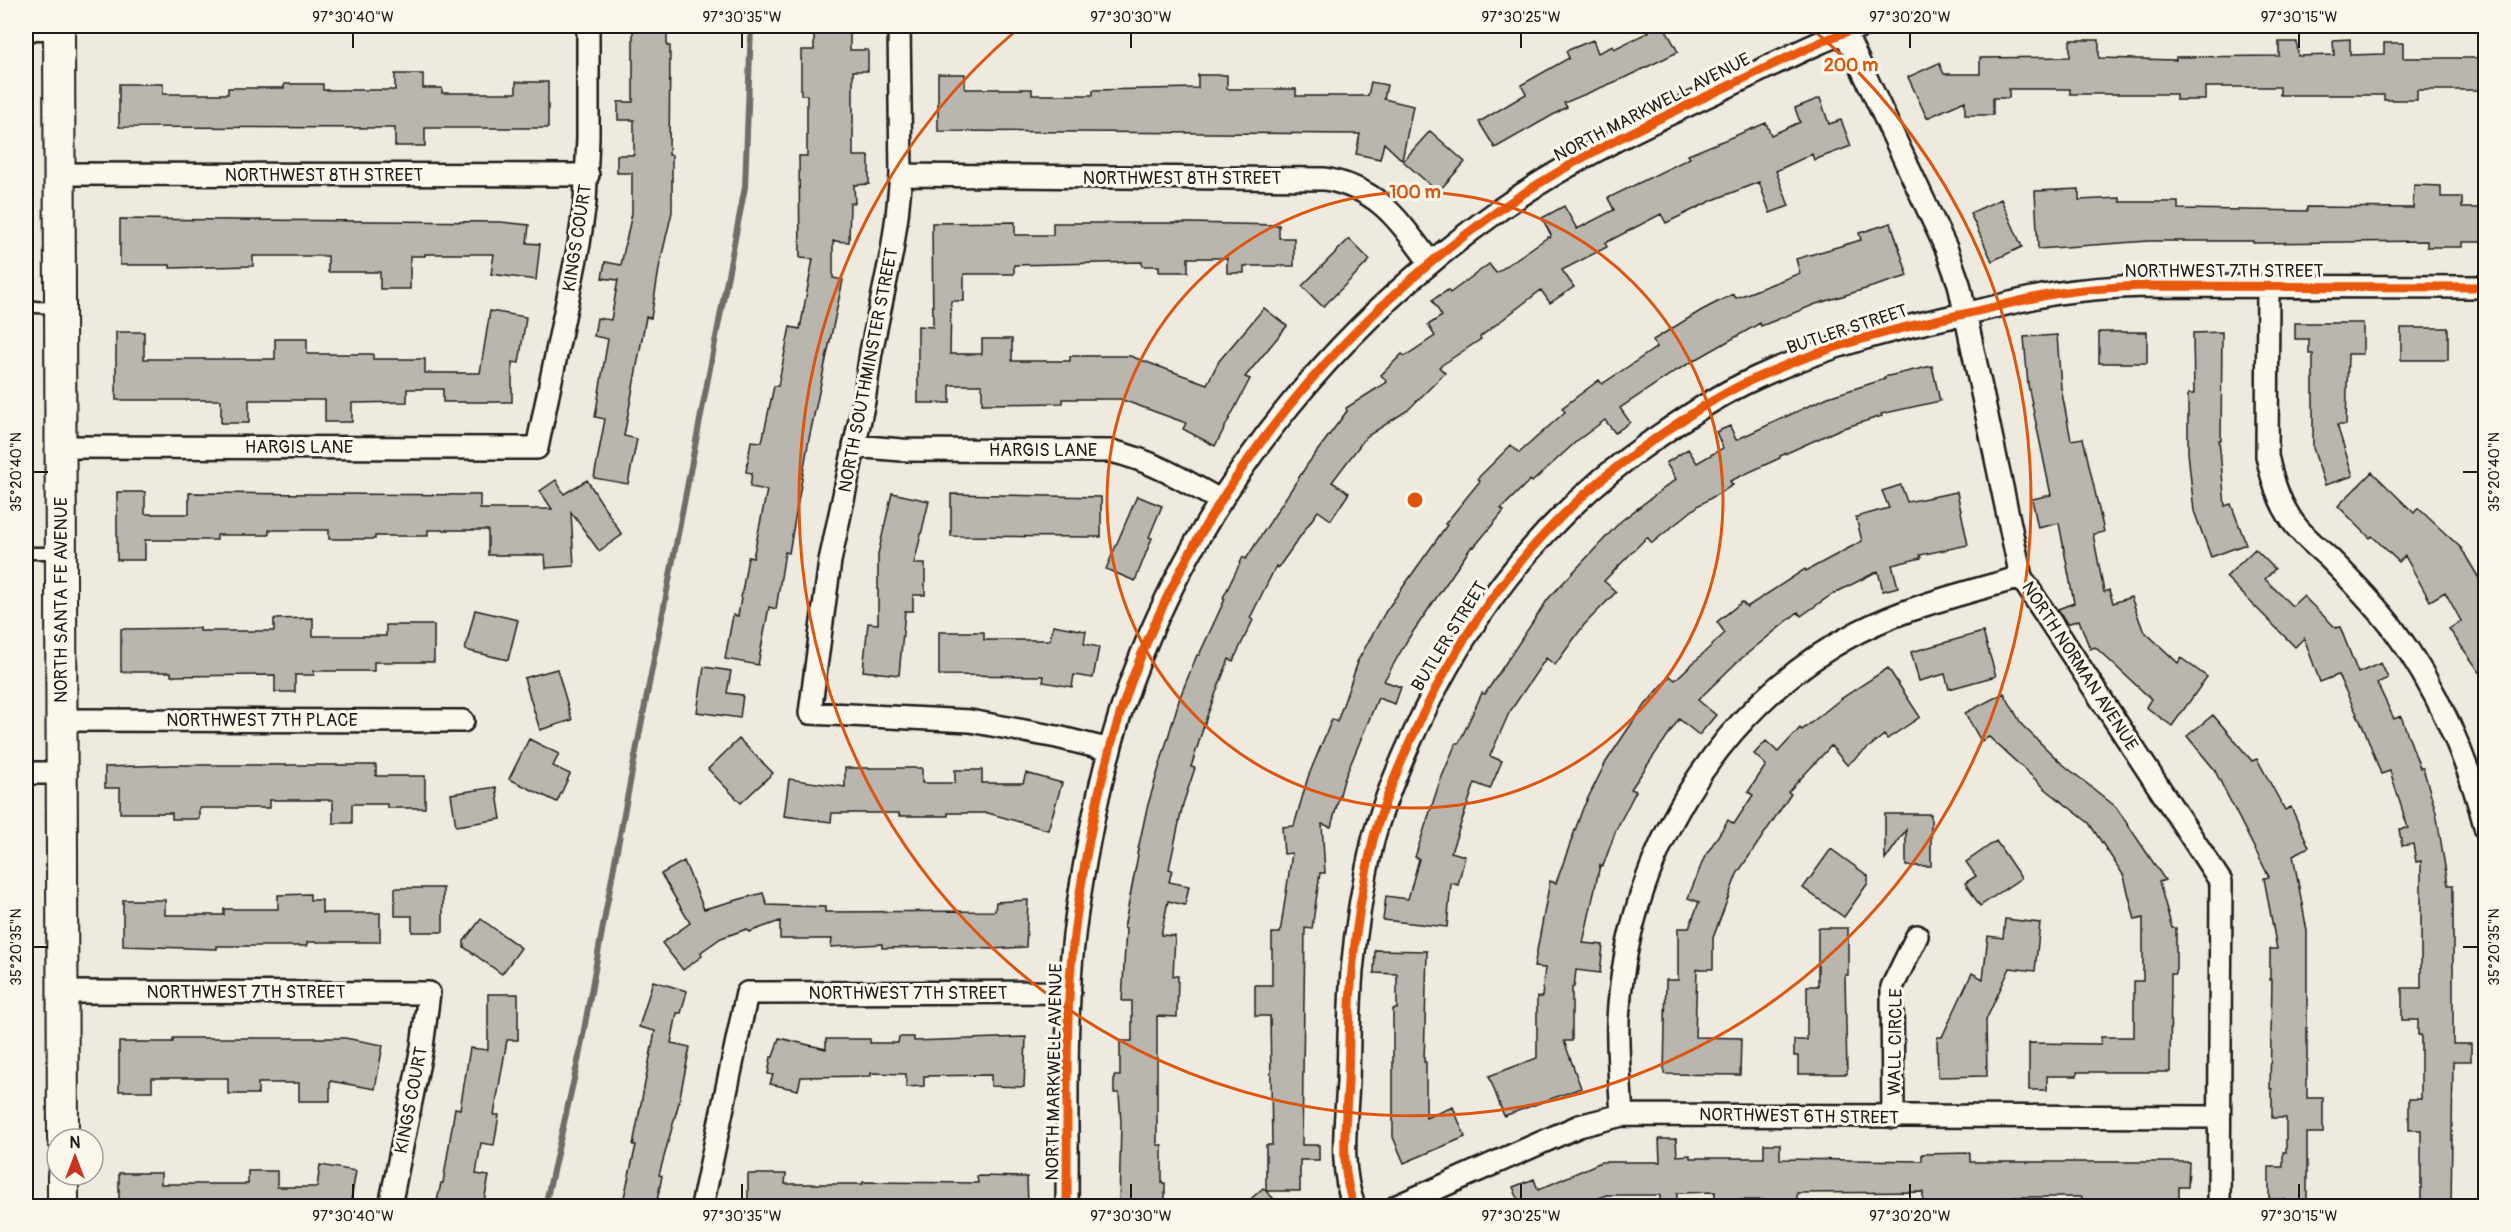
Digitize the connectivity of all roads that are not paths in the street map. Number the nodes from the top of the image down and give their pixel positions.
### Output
1 (588, 26) edge
2 (899, 26) edge
3 (1850, 28) edge
4 (59, 30) edge
5 (26, 38) edge
6 (60, 174) junction
7 (588, 175) junction
8 (901, 175) junction
9 (1430, 262) junction
10 (2268, 286) junction
11 (2486, 287) edge
12 (26, 304) edge
13 (60, 308) junction
14 (1965, 314) junction
15 (854, 446) junction
16 (61, 447) junction
17 (537, 448) joint
18 (1221, 501) junction
19 (26, 552) edge
20 (61, 553) junction
21 (2021, 577) junction
22 (62, 720) junction
23 (463, 721) dead end
24 (1110, 750) junction
25 (26, 773) edge
26 (62, 773) junction
27 (2486, 830) edge
28 (1917, 936) dead end
29 (63, 992) junction
30 (1070, 992) junction
31 (429, 993) joint
32 (1622, 1115) junction
33 (1893, 1117) junction
34 (2219, 1117) junction
35 (63, 1127) edge
36 (63, 1187) edge
37 (63, 1206) edge
38 (390, 1206) edge
39 (702, 1206) edge
40 (1067, 1206) edge
41 (1354, 1206) edge
42 (1397, 1206) edge
43 (2219, 1206) edge

1 - 7 street, KINGS COURT
2 - 8 street, NORTH SOUTHMINSTER STREET
3 - 9 street, NORTH MARKWELL AVENUE
3 - 14 street, NORTH NORMAN AVENUE
4 - 5 lane
4 - 6 main road, NORTH SANTA FE AVENUE
6 - 7 street, NORTHWEST 8TH STREET
6 - 13 main road, NORTH SANTA FE AVENUE
7 - 17 street, KINGS COURT
8 - 9 street, NORTHWEST 8TH STREET
8 - 15 street, NORTH SOUTHMINSTER STREET
9 - 18 street, NORTH MARKWELL AVENUE
10 - 11 street, NORTHWEST 7TH STREET
10 - 14 street, NORTHWEST 7TH STREET
10 - 27 street
12 - 13 lane
13 - 16 main road, NORTH SANTA FE AVENUE
14 - 21 street, NORTH NORMAN AVENUE
14 - 41 street, BUTLER STREET
15 - 18 street, HARGIS LANE
15 - 24 street, NORTH SOUTHMINSTER STREET
16 - 17 street, HARGIS LANE
16 - 20 main road, NORTH SANTA FE AVENUE
18 - 24 street, NORTH MARKWELL AVENUE
19 - 20 lane
20 - 22 main road, NORTH SANTA FE AVENUE
21 - 32 street
21 - 34 street, NORTH NORMAN AVENUE
22 - 23 street, NORTHWEST 7TH PLACE
22 - 26 main road, NORTH SANTA FE AVENUE
24 - 30 street, NORTH MARKWELL AVENUE
25 - 26 street
26 - 29 main road, NORTH SANTA FE AVENUE
28 - 33 street, WALL CIRCLE
29 - 31 street, NORTHWEST 7TH STREET
29 - 35 main road, NORTH SANTA FE AVENUE
30 - 39 street, NORTHWEST 7TH STREET
30 - 40 street, NORTH MARKWELL AVENUE
31 - 38 street, KINGS COURT
32 - 33 street, NORTHWEST 6TH STREET
32 - 42 street, NORTHWEST 6TH STREET
33 - 34 street, NORTHWEST 6TH STREET
34 - 43 street, NORTH NORMAN AVENUE
36 - 37 main road

